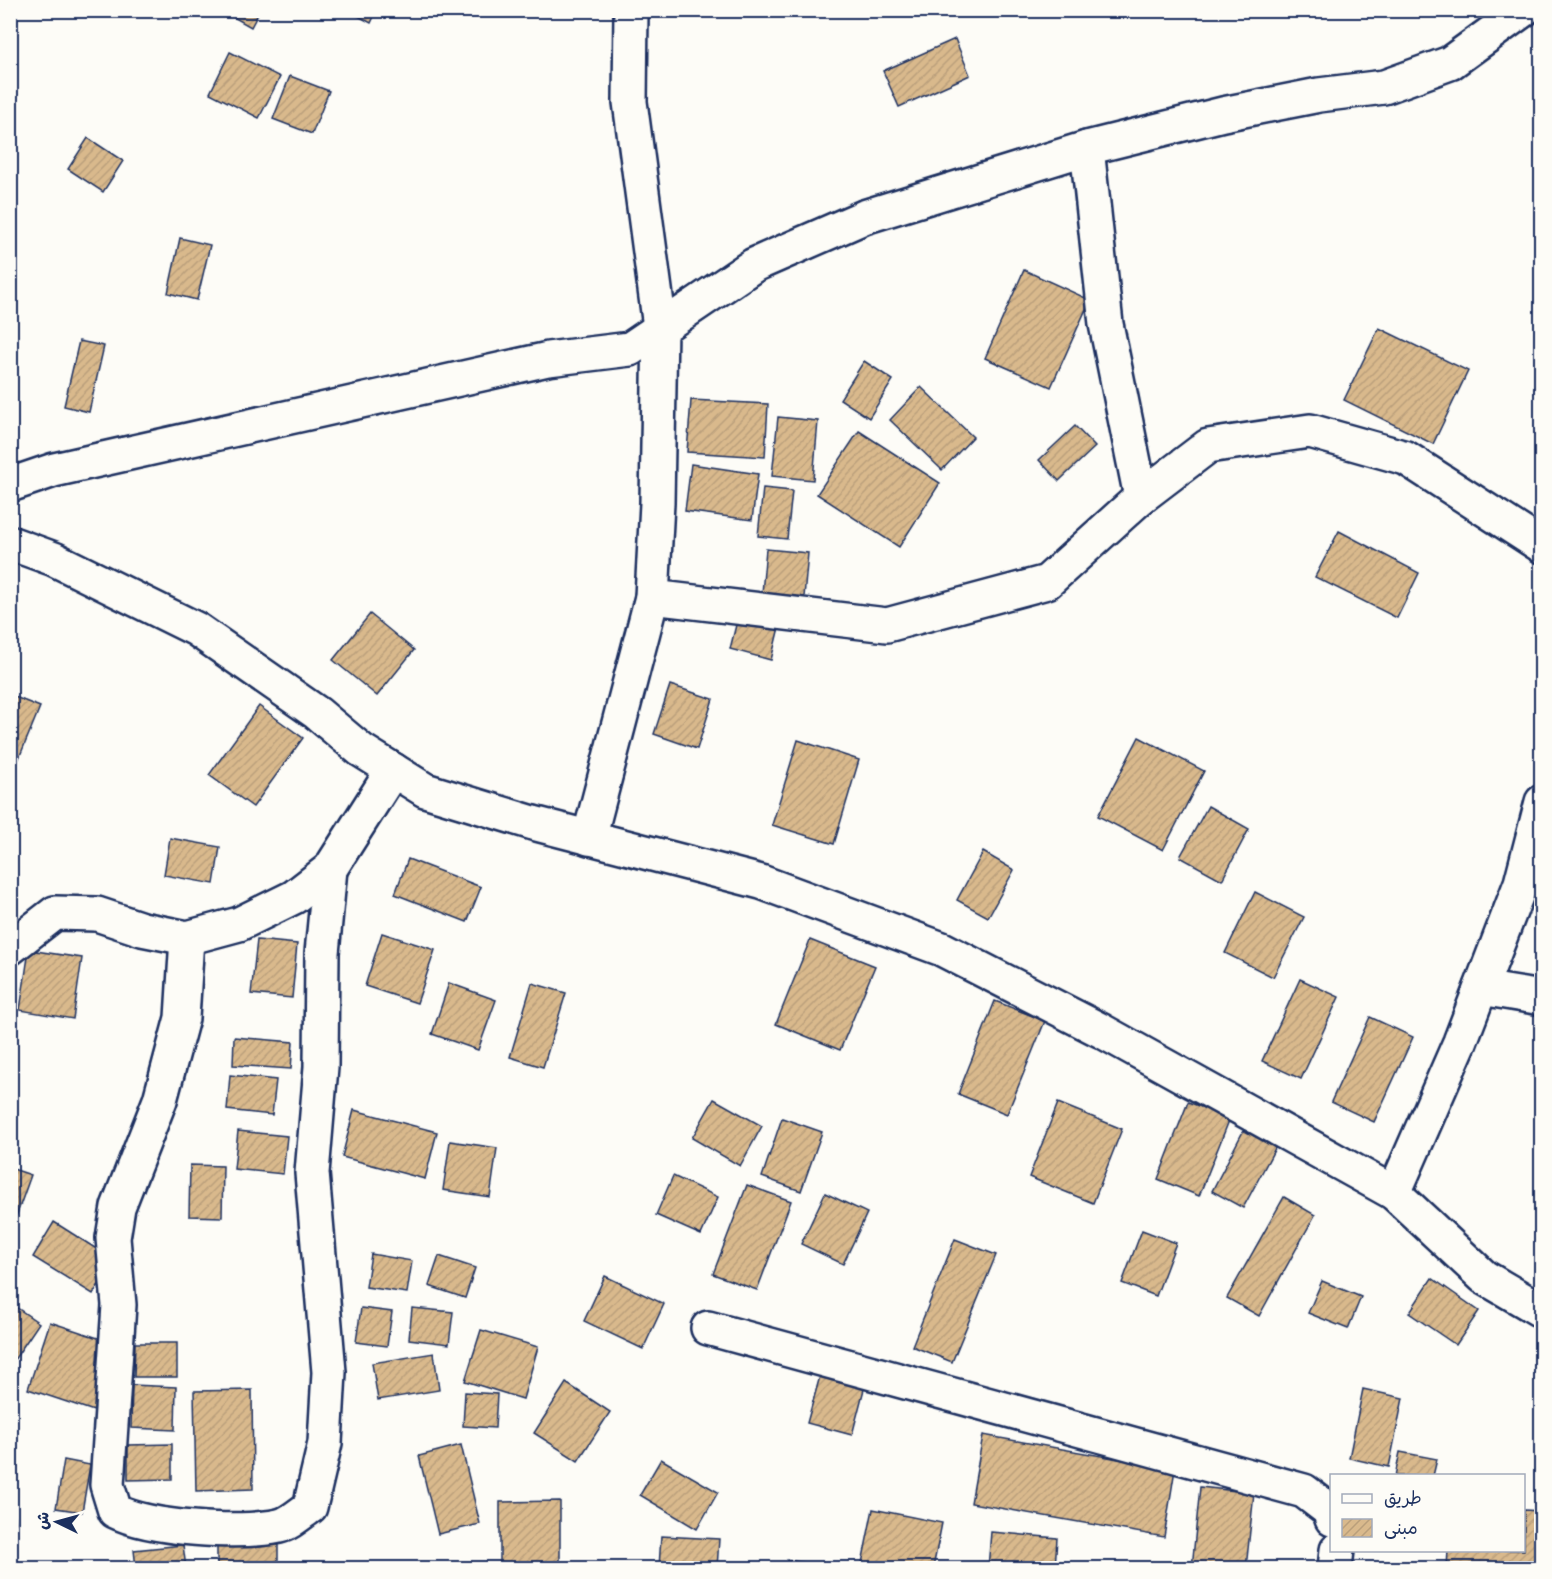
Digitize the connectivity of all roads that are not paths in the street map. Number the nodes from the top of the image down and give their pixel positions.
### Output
1 (631, 10) edge
2 (1523, 10) edge
3 (1087, 148) junction
4 (660, 327) junction
5 (10, 485) edge
6 (1141, 497) junction
7 (10, 543) edge
8 (1542, 546) edge
9 (652, 597) junction
10 (393, 770) junction
11 (1542, 802) edge
12 (589, 838) junction
13 (330, 869) junction
14 (187, 938) junction
15 (10, 948) edge
16 (1481, 988) junction
17 (1542, 998) edge
18 (1394, 1193) junction
19 (1542, 1311) edge
20 (708, 1328) dead end
21 (1330, 1513) edge
22 (1337, 1552) edge
23 (1335, 1569) edge

1 - 4 street
2 - 3 street
3 - 4 street
3 - 6 street
4 - 5 street
4 - 9 street
6 - 8 street
6 - 9 street
7 - 10 street
9 - 12 street
10 - 12 street
10 - 13 street
11 - 16 street
12 - 18 street
13 - 14 street
13 - 14 street
14 - 15 street
16 - 17 street
16 - 18 street
18 - 19 street
20 - 21 street
22 - 23 street

